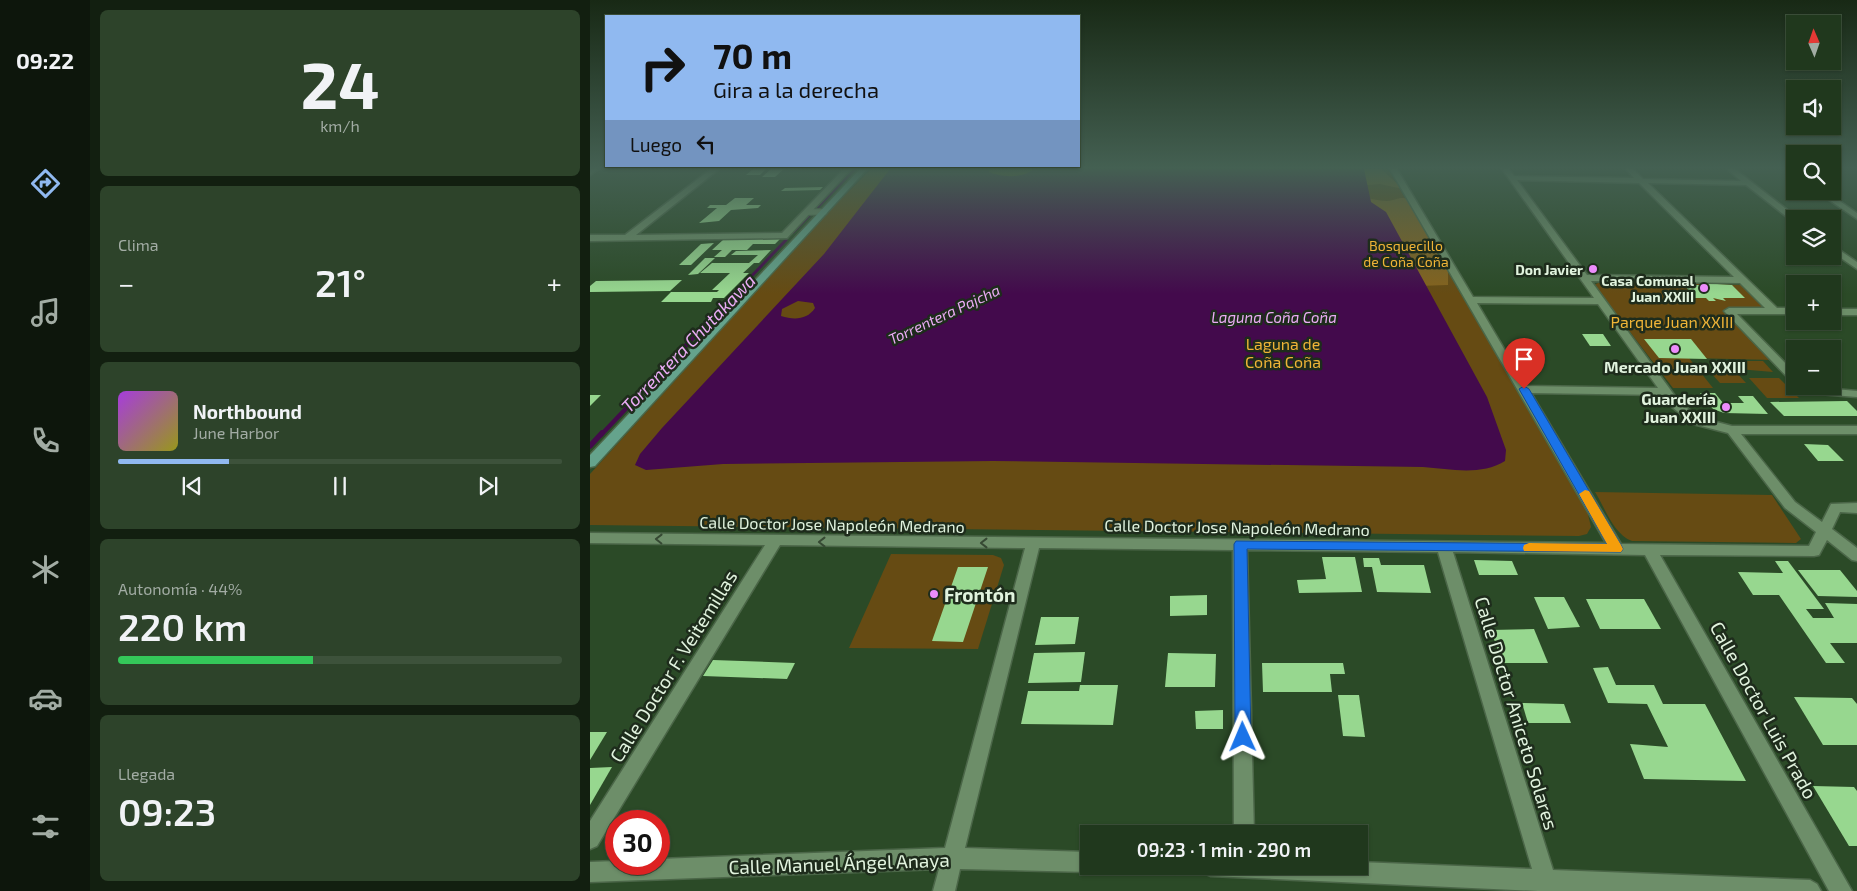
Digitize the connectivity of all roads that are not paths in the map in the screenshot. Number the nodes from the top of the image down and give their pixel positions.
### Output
1 (662, 211) edge
2 (1419, 211) edge
3 (1534, 211) edge
4 (1671, 211) edge
5 (814, 212) joint
6 (784, 236) junction
7 (801, 236) junction
8 (590, 238) edge
9 (627, 238) junction
10 (1841, 254) edge
11 (1857, 266) edge
12 (1583, 278) junction
13 (1743, 280) junction
14 (1472, 300) junction
15 (1599, 301) junction
16 (1774, 311) junction
17 (1786, 311) edge
18 (1841, 312) edge
19 (1857, 312) edge
20 (1786, 370) edge
21 (1524, 389) junction
22 (1666, 392) junction
23 (1841, 393) edge
24 (1857, 394) edge
25 (1732, 430) junction
26 (1857, 430) edge
27 (590, 462) edge
28 (1857, 508) edge
29 (1823, 528) junction
30 (590, 538) edge
31 (775, 541) junction
32 (1033, 543) junction
33 (1240, 544) junction
34 (1444, 547) junction
35 (1616, 549) junction
36 (1649, 549) junction
37 (1857, 556) edge
38 (1244, 825) edge
39 (590, 839) edge
40 (952, 858) junction
41 (1080, 862) edge
42 (590, 872) edge
43 (1368, 875) edge
44 (1547, 886) edge
45 (944, 891) edge
46 (1810, 891) edge
47 (1841, 891) edge

1 - 9 street
2 - 14 street
3 - 12 street
4 - 13 street
5 - 6 street
5 - 7 main road
6 - 7 street
6 - 9 street
7 - 27 main road
8 - 9 street
10 - 11 street
12 - 13 street
12 - 15 street
13 - 16 street
14 - 15 street
14 - 21 street
15 - 22 street
16 - 17 street
16 - 20 street
18 - 19 street
21 - 22 street
21 - 35 street
22 - 25 street
23 - 24 street
25 - 26 street
25 - 29 street
28 - 29 street, Calle Doctor Jose Napoleón Medrano
29 - 36 street, Calle Doctor Jose Napoleón Medrano
29 - 37 street
31 -> 30 street, Calle Doctor Jose Napoleón Medrano
32 -> 31 street, Calle Doctor Jose Napoleón Medrano
31 - 39 street, Calle Doctor F. Veitemillas
32 - 33 street, Calle Doctor Jose Napoleón Medrano
32 - 40 street
33 - 34 street, Calle Doctor Jose Napoleón Medrano
33 - 38 street
34 - 35 street, Calle Doctor Jose Napoleón Medrano
34 - 44 street, Calle Doctor Aniceto Solares
35 - 36 street, Calle Doctor Jose Napoleón Medrano
36 - 47 street, Calle Doctor Luis Prado
40 - 41 street, Calle Manuel Ángel Anaya
40 - 42 street, Calle Manuel Ángel Anaya
40 - 45 street
43 - 44 street
44 - 46 street

